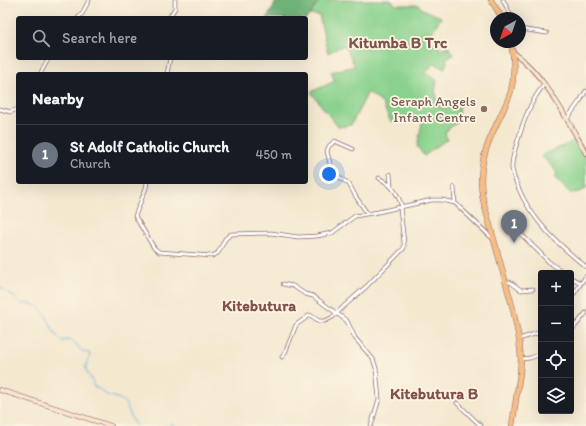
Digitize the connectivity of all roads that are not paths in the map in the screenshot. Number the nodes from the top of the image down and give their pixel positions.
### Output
1 (88, 0) edge
2 (175, 0) edge
3 (491, 0) edge
4 (504, 2) edge
5 (496, 8) junction
6 (498, 12) edge
7 (509, 12) edge
8 (80, 16) edge
9 (170, 16) edge
10 (526, 30) edge
11 (547, 33) dead end
12 (512, 48) edge
13 (513, 52) junction
14 (48, 60) edge
15 (170, 60) edge
16 (41, 72) edge
17 (167, 72) edge
18 (544, 85) junction
19 (586, 91) edge
20 (0, 109) edge
21 (16, 110) edge
22 (567, 119) junction
23 (353, 149) dead end
24 (586, 153) edge
25 (390, 174) dead end
26 (379, 178) dead end
27 (147, 184) edge
28 (391, 185) junction
29 (454, 186) dead end
30 (455, 204) junction
31 (401, 208) junction
32 (367, 213) junction
33 (514, 227) dead end
34 (494, 240) junction
35 (586, 267) edge
36 (560, 270) edge
37 (586, 276) edge
38 (574, 280) edge
39 (506, 282) junction
40 (581, 283) junction
41 (283, 284) dead end
42 (533, 289) dead end
43 (574, 294) edge
44 (586, 312) edge
45 (337, 313) junction
46 (574, 327) edge
47 (538, 333) edge
48 (519, 339) junction
49 (538, 355) edge
50 (282, 357) dead end
51 (521, 358) junction
52 (0, 390) edge
53 (457, 403) dead end
54 (111, 426) edge
55 (371, 426) edge
56 (481, 426) edge
57 (512, 426) edge

1 - 8 street
2 - 9 street
3 - 5 highway
4 - 5 street
4 - 7 street
5 - 6 highway
10 - 11 street
12 - 13 highway
13 - 18 street
13 - 34 highway
14 - 16 street
15 - 17 street
18 - 22 street
18 - 35 street
19 - 22 street
20 - 21 street
22 - 24 street
23 - 32 street
25 - 28 street
26 - 28 street
27 - 32 street
28 - 31 street
29 - 30 street
30 - 31 street
30 - 34 street
31 - 32 street
31 - 45 street
33 - 36 street
34 - 39 highway
37 - 40 street
38 - 40 street
39 - 42 street
39 - 48 highway
40 - 43 street
41 - 45 street
44 - 46 street
45 - 50 street
45 - 55 street
47 - 48 street
48 - 51 highway
49 - 51 street
51 - 57 highway
52 - 54 street
53 - 56 street

